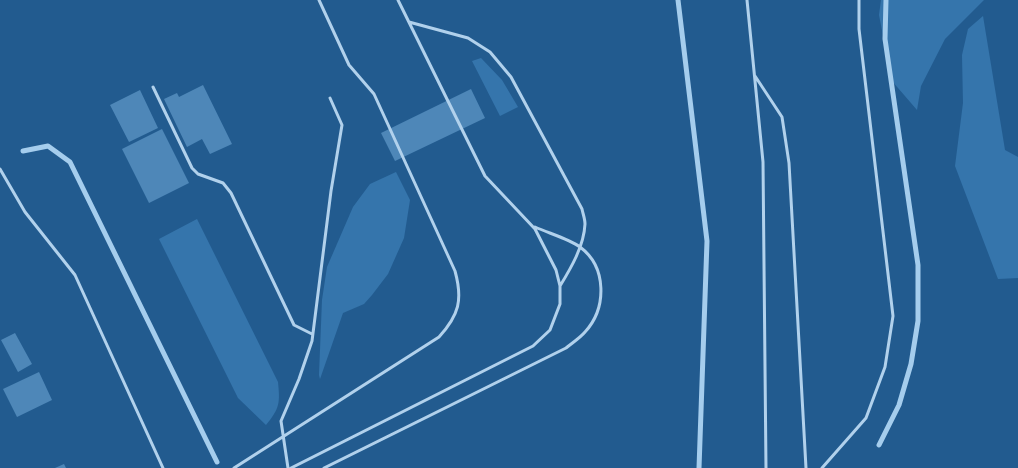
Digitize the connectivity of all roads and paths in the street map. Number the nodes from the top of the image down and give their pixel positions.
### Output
1 (319, 0) edge
2 (398, 0) edge
3 (747, 0) edge
4 (859, 0) edge
5 (409, 22) junction
6 (754, 74) junction
7 (153, 87) dead end
8 (330, 98) dead end
9 (0, 169) edge
10 (533, 227) junction
11 (580, 247) junction
12 (560, 286) junction
13 (312, 334) junction
14 (282, 437) junction
15 (163, 468) edge
16 (234, 468) edge
17 (288, 468) edge
18 (291, 468) edge
19 (324, 468) edge
20 (766, 468) edge
21 (806, 468) edge
22 (822, 468) edge

1 - 14 lane
2 - 5 lane
3 - 6 lane
4 - 22 lane
5 - 10 lane
5 - 11 lane
6 - 20 lane
6 - 21 lane
7 - 13 lane
8 - 13 lane
9 - 15 lane
10 - 11 lane
10 - 12 lane
11 - 12 lane
11 - 19 lane
12 - 18 lane
13 - 14 lane
14 - 16 lane
14 - 17 lane

